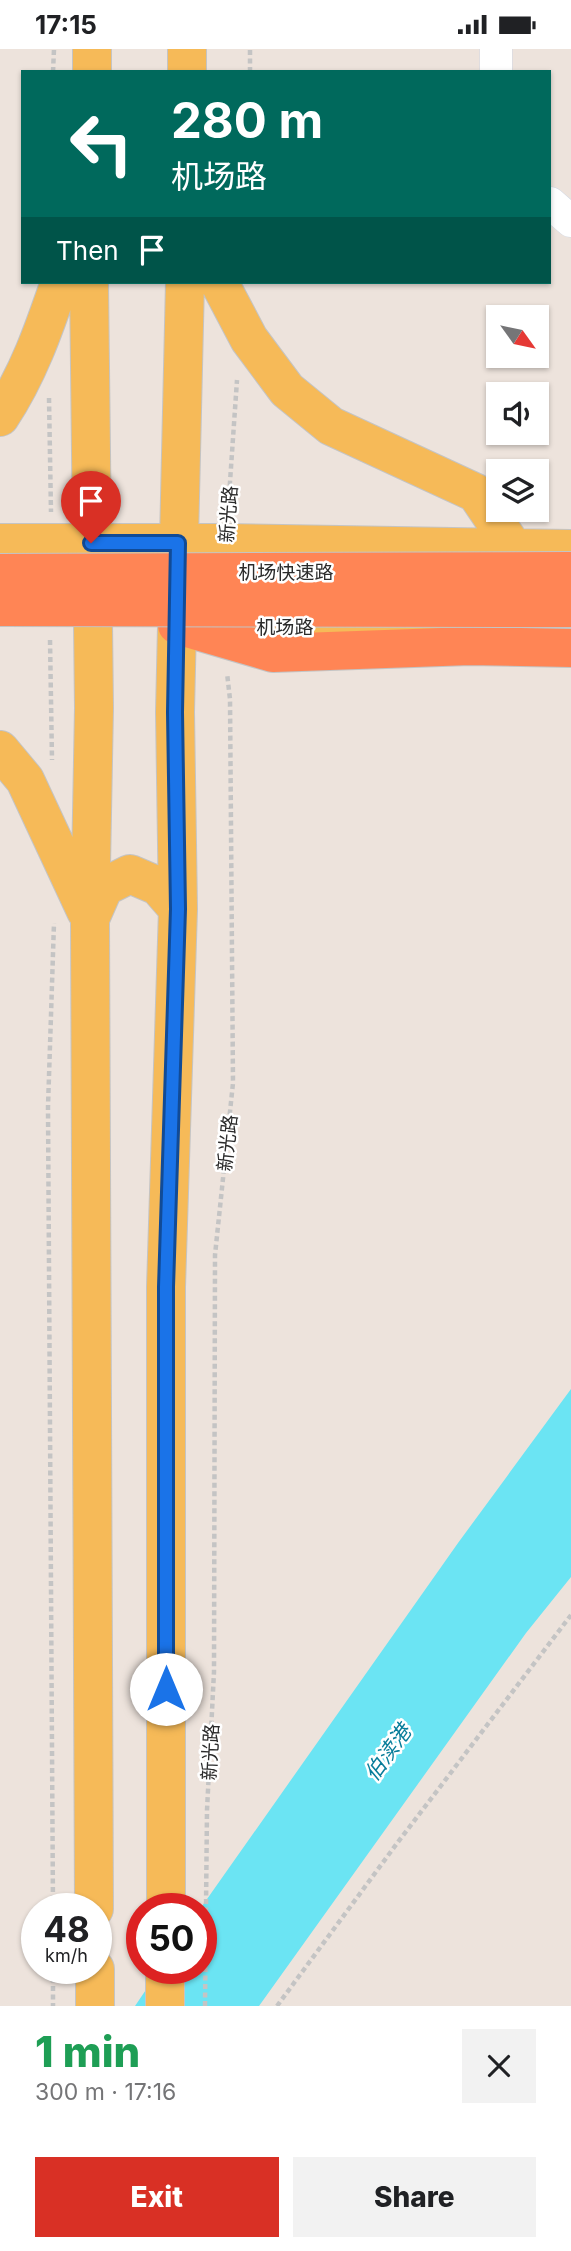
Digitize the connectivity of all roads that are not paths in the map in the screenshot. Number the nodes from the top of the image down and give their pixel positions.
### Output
1 (92, 49) edge
2 (187, 49) edge
3 (496, 49) edge
4 (92, 70) edge
5 (187, 70) edge
6 (495, 70) edge
7 (551, 204) edge
8 (571, 221) edge
9 (59, 284) edge
10 (89, 284) edge
11 (185, 284) edge
12 (220, 284) edge
13 (0, 417) edge
14 (0, 543) edge
15 (91, 543) junction
16 (178, 543) junction
17 (513, 549) junction
18 (571, 549) edge
19 (571, 571) edge
20 (0, 573) edge
21 (0, 607) edge
22 (571, 608) edge
23 (92, 625) junction
24 (177, 625) junction
25 (0, 626) edge
26 (571, 629) edge
27 (571, 648) edge
28 (0, 750) edge
29 (178, 909) junction
30 (72, 916) junction
31 (94, 1893) edge
32 (166, 1893) edge
33 (165, 1984) edge
34 (165, 2006) edge

1 - 4 main road
2 - 5 main road
3 - 6 street
7 - 8 street
9 - 13 main road
10 - 15 main road
11 - 16 main road
12 - 17 main road
14 - 15 main road
15 - 16 main road
15 - 23 main road
16 - 17 main road
16 - 24 main road
17 - 18 main road
19 - 20 highway, 机场快速路, bridge
21 - 22 highway, 机场快速路, bridge
23 - 24 main road, 机场路
23 - 25 main road, 机场路
23 - 30 main road
24 - 26 main road, 机场路
24 - 27 highway
24 - 29 main road
28 - 30 main road
29 - 30 main road
29 - 32 main road
30 - 31 main road
33 - 34 main road

